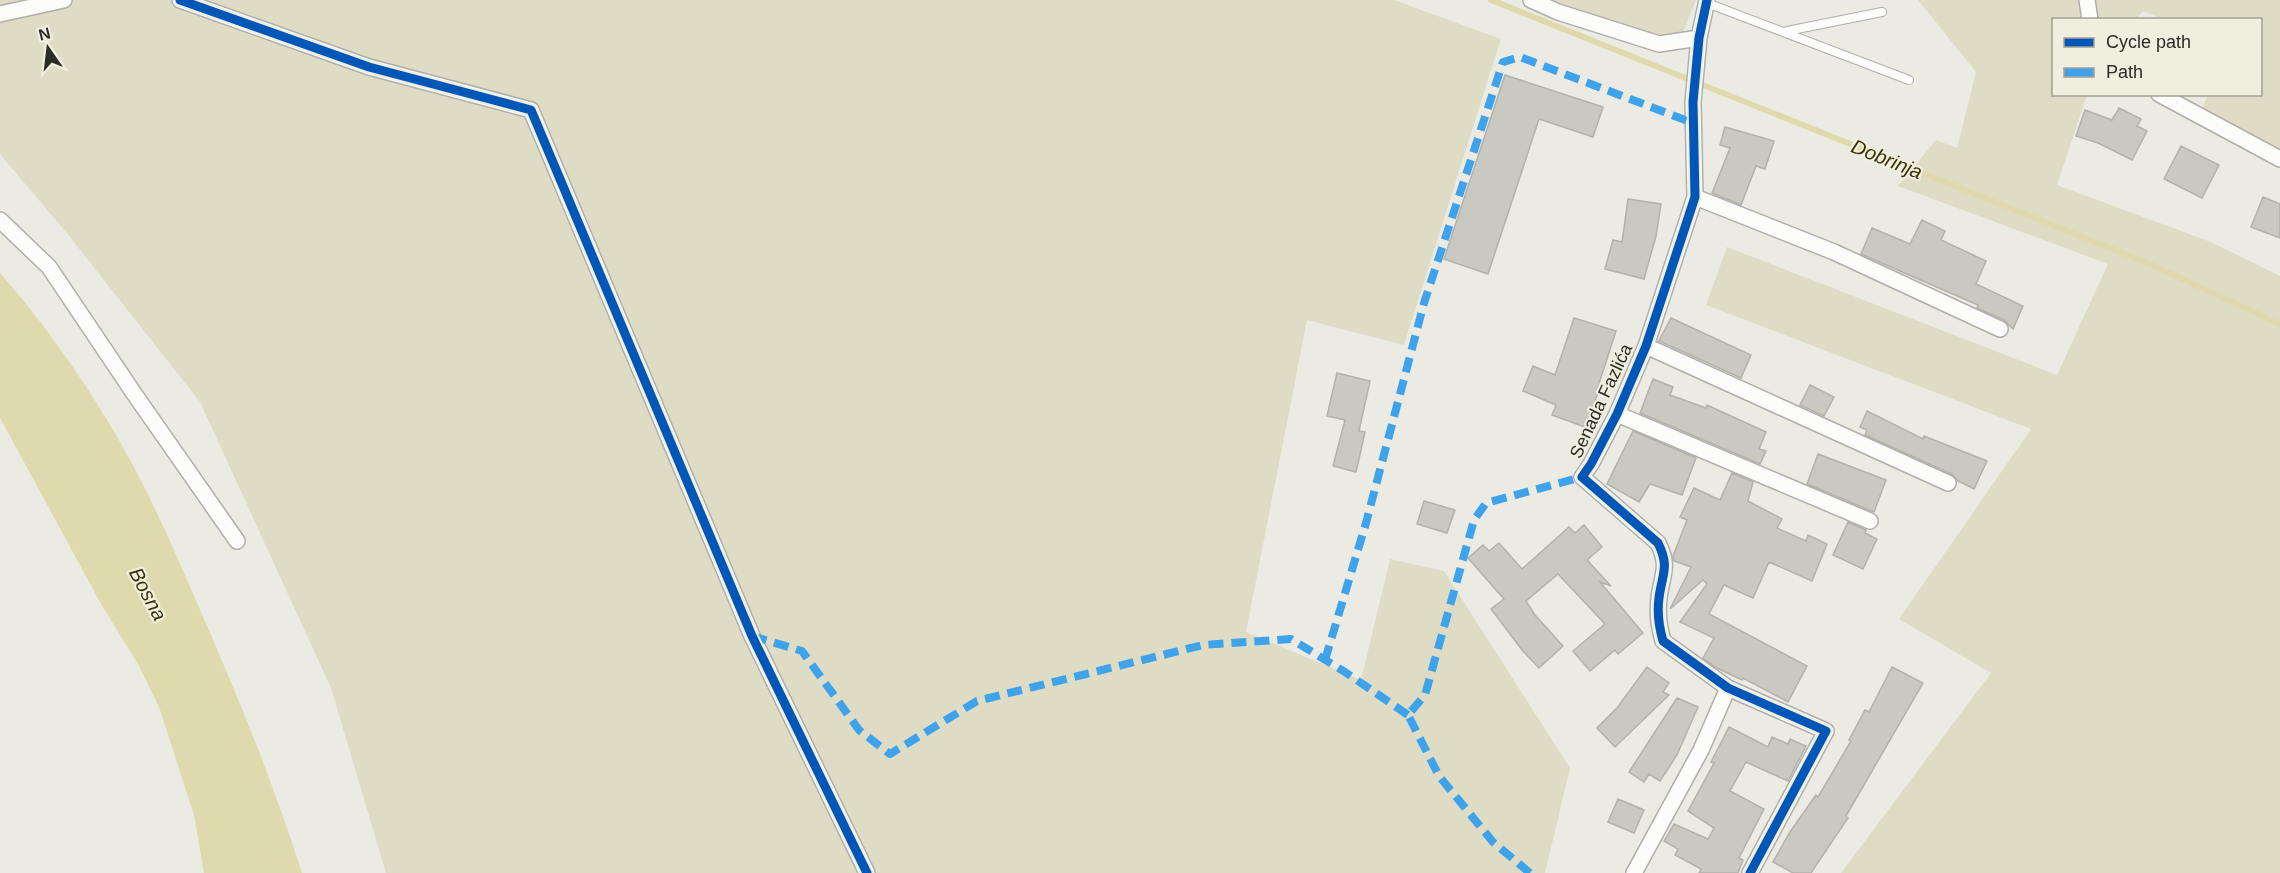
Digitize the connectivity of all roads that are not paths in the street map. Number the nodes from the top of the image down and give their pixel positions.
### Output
1 (64, 0) edge
2 (180, 0) edge
3 (1531, 0) edge
4 (2087, 0) edge
5 (1707, 1) edge
6 (1882, 12) dead end
7 (0, 14) edge
8 (2090, 18) edge
9 (1785, 32) junction
10 (1699, 38) junction
11 (1909, 80) dead end
12 (2163, 96) edge
13 (2280, 159) edge
14 (1695, 197) junction
15 (0, 220) edge
16 (2000, 329) dead end
17 (1646, 346) junction
18 (1617, 414) junction
19 (1948, 483) dead end
20 (1870, 521) dead end
21 (237, 541) dead end
22 (1728, 688) junction
23 (867, 873) edge
24 (1634, 873) edge
25 (1750, 873) edge

1 - 7 street
2 - 23 street
3 - 10 street
4 - 8 street
5 - 9 lane
5 - 10 street, Senada Fazlića
6 - 9 lane
9 - 11 lane
10 - 14 street, Senada Fazlića
12 - 13 street
14 - 16 street
14 - 17 street, Senada Fazlića
15 - 21 street
17 - 18 street, Senada Fazlića
17 - 19 street, Senada Fazlića
18 - 20 street, Senada Fazlića
18 - 22 street, Senada Fazlića
22 - 24 street
22 - 25 street, Senada Fazlića

